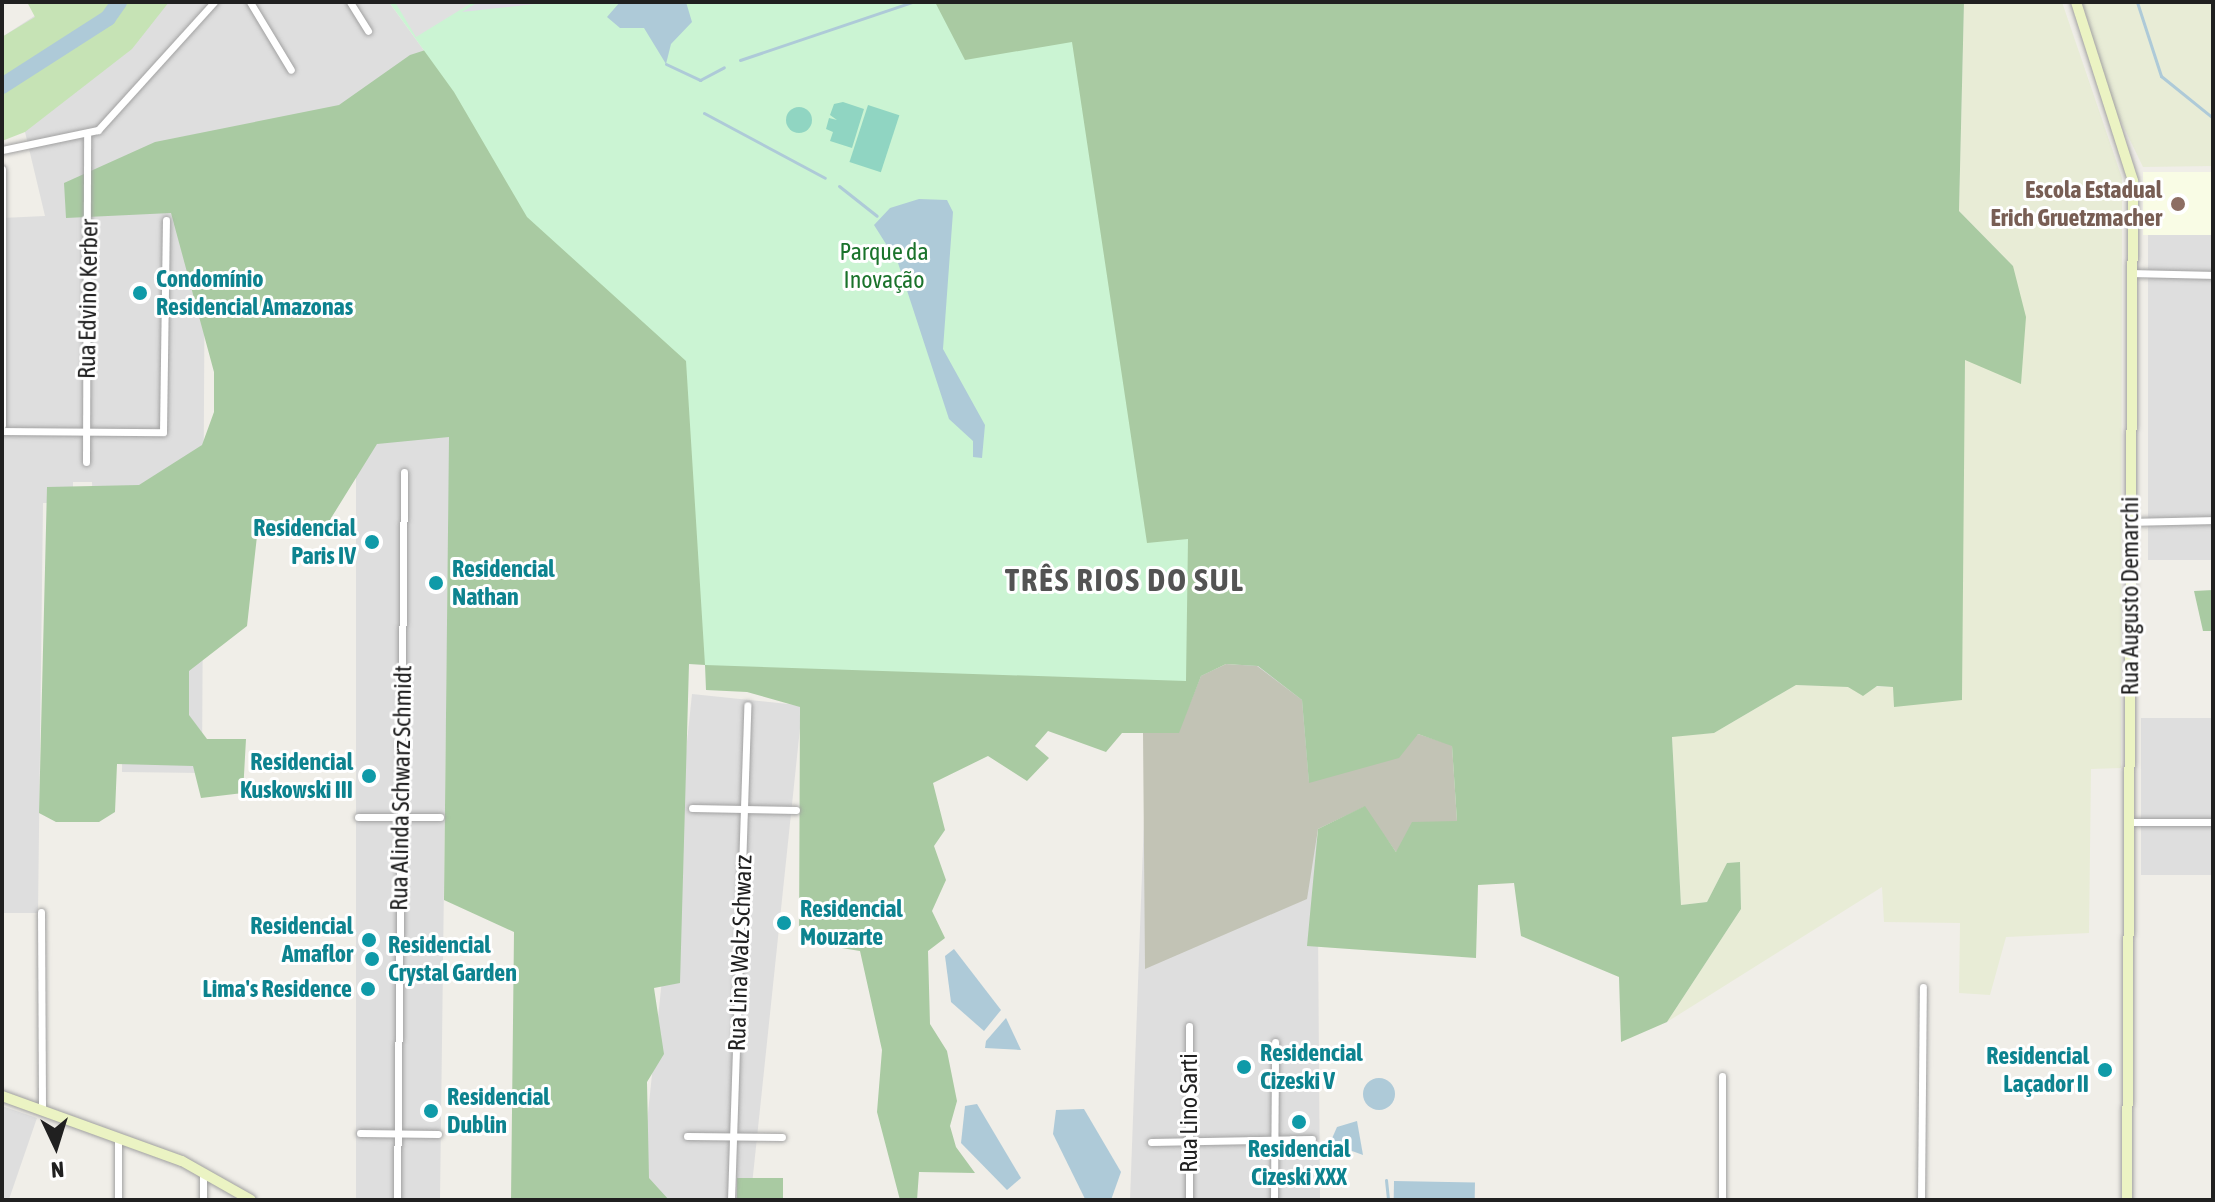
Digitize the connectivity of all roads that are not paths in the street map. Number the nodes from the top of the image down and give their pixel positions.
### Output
1 (214, 2) edge
2 (250, 2) edge
3 (350, 2) edge
4 (2076, 2) edge
5 (368, 31) dead end
6 (291, 70) dead end
7 (87, 136) junction
8 (2, 150) edge
9 (2, 169) edge
10 (166, 220) dead end
11 (2133, 273) junction
12 (2213, 275) edge
13 (2, 428) edge
14 (86, 431) junction
15 (86, 462) dead end
16 (404, 472) dead end
17 (2213, 520) edge
18 (2130, 522) junction
19 (747, 705) dead end
20 (692, 808) dead end
21 (744, 809) junction
22 (796, 810) dead end
23 (358, 817) dead end
24 (401, 817) junction
25 (440, 817) dead end
26 (2129, 822) junction
27 (2213, 822) edge
28 (41, 912) dead end
29 (1923, 987) dead end
30 (1189, 1026) dead end
31 (1275, 1042) dead end
32 (1722, 1076) dead end
33 (2, 1096) edge
34 (42, 1110) junction
35 (360, 1133) dead end
36 (398, 1133) junction
37 (438, 1134) dead end
38 (687, 1136) dead end
39 (734, 1137) junction
40 (782, 1137) dead end
41 (118, 1138) junction
42 (1275, 1139) junction
43 (1312, 1139) dead end
44 (1190, 1141) junction
45 (1151, 1142) dead end
46 (203, 1170) junction
47 (118, 1200) edge
48 (203, 1200) edge
49 (251, 1200) edge
50 (397, 1200) edge
51 (731, 1200) edge
52 (1189, 1200) edge
53 (1274, 1200) edge
54 (1722, 1200) edge
55 (1921, 1200) edge
56 (2127, 1200) edge

1 - 7 street
2 - 6 street
3 - 5 street
4 - 11 street, Rua Augusto Demarchi
7 - 8 street
7 - 14 street, Rua Edvino Kerber
9 - 13 street
10 - 14 street
11 - 12 street
11 - 18 street, Rua Augusto Demarchi
13 - 14 street
14 - 15 street, Rua Edvino Kerber
16 - 24 street, Rua Alinda Schwarz Schmidt
17 - 18 street
18 - 26 street, Rua Augusto Demarchi
19 - 21 street, Rua Lina Walz Schwarz
20 - 21 street
21 - 22 street
21 - 39 street, Rua Lina Walz Schwarz
23 - 24 street
24 - 25 street
24 - 36 street, Rua Alinda Schwarz Schmidt
26 - 27 street
26 - 56 street, Rua Augusto Demarchi
28 - 34 street
29 - 55 street
30 - 44 street, Rua Lino Sarti
31 - 42 street
32 - 54 street
33 - 34 street
34 - 41 street
35 - 36 street
36 - 37 street
36 - 50 street, Rua Alinda Schwarz Schmidt
38 - 39 street
39 - 40 street
39 - 51 street, Rua Lina Walz Schwarz
41 - 46 street
41 - 47 street
42 - 43 street
42 - 44 street
42 - 53 street
44 - 45 street
44 - 52 street, Rua Lino Sarti
46 - 48 street
46 - 49 street

